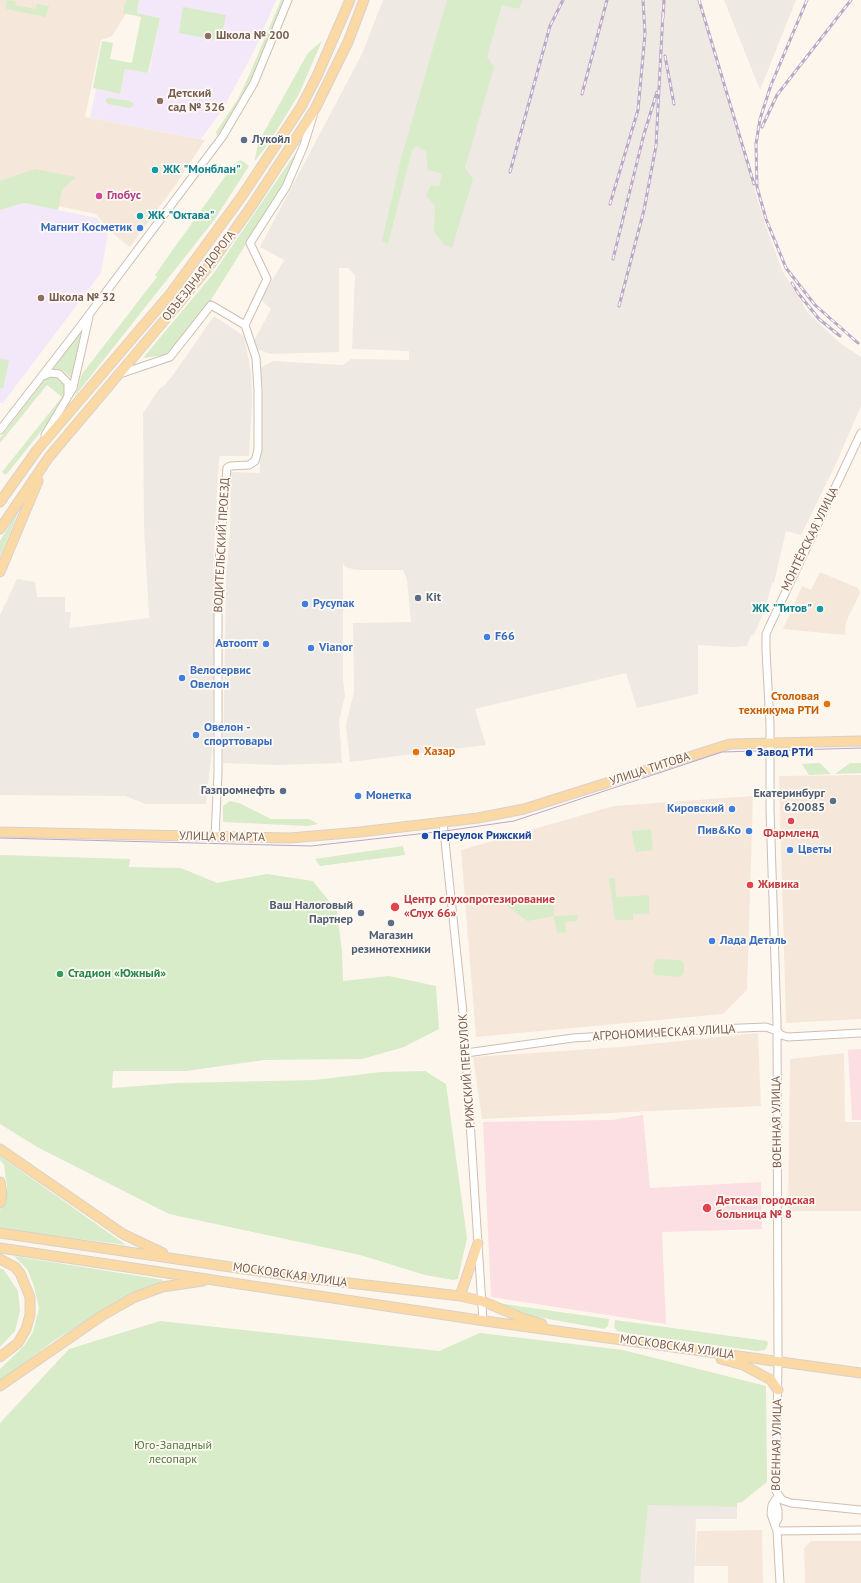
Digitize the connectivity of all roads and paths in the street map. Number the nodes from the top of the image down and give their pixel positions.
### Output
1 (288, 0) edge
2 (350, 0) edge
3 (364, 0) edge
4 (315, 109) junction
5 (89, 315) junction
6 (245, 325) junction
7 (117, 375) junction
8 (41, 377) junction
9 (67, 400) junction
10 (0, 430) edge
11 (861, 433) edge
12 (37, 450) junction
13 (49, 457) junction
14 (19, 473) junction
15 (0, 495) edge
16 (0, 502) edge
17 (0, 530) edge
18 (0, 572) edge
19 (861, 740) edge
20 (769, 742) junction
21 (443, 822) junction
22 (0, 832) edge
23 (215, 837) junction
24 (777, 1031) junction
25 (861, 1033) edge
26 (466, 1053) junction
27 (0, 1149) edge
28 (0, 1182) edge
29 (0, 1203) edge
30 (0, 1233) edge
31 (478, 1243) junction
32 (0, 1248) edge
33 (0, 1259) edge
34 (181, 1259) junction
35 (211, 1280) junction
36 (460, 1296) junction
37 (482, 1301) junction
38 (483, 1320) junction
39 (576, 1333) junction
40 (703, 1351) junction
41 (0, 1357) edge
42 (778, 1362) junction
43 (861, 1373) edge
44 (0, 1386) edge
45 (778, 1390) junction
46 (776, 1498) junction
47 (861, 1510) edge
48 (861, 1530) edge
49 (777, 1531) junction
50 (780, 1583) edge

1 - 5 street
2 - 12 main road, ОБЪЕЗДНАЯ ДОРОГА
3 - 4 main road, ОБЪЕЗДНАЯ ДОРОГА
4 - 6 street
4 - 7 main road, ОБЪЕЗДНАЯ ДОРОГА
5 - 8 street
5 - 9 street
6 - 7 street
6 - 23 street, ВОДИТЕЛЬСКИЙ ПРОЕЗД
7 - 13 main road, ОБЪЕЗДНАЯ ДОРОГА
8 - 9 street
8 - 10 street
9 - 12 street
11 - 20 street, МОНТЁРСКАЯ УЛИЦА
12 - 14 main road, ОБЪЕЗДНАЯ ДОРОГА
13 - 17 main road, ОБЪЕЗДНАЯ ДОРОГА
13 - 18 main road
14 - 15 main road
14 - 16 main road, ОБЪЕЗДНАЯ ДОРОГА
19 - 20 main road, УЛИЦА ТИТОВА
20 - 21 main road, УЛИЦА ТИТОВА
20 - 24 street, ВОЕННАЯ УЛИЦА
21 - 23 main road, УЛИЦА 8 МАРТА
21 - 26 street, РИЖСКИЙ ПЕРЕУЛОК
22 - 23 main road, УЛИЦА 8 МАРТА
24 - 25 street, АГРОНОМИЧЕСКАЯ УЛИЦА
24 - 26 street, АГРОНОМИЧЕСКАЯ УЛИЦА
24 - 42 street, ВОЕННАЯ УЛИЦА
26 - 31 street, РИЖСКИЙ ПЕРЕУЛОК
27 - 34 main road
28 - 29 main road
30 - 34 main road, МОСКОВСКАЯ УЛИЦА
31 - 36 main road
31 - 37 street, РИЖСКИЙ ПЕРЕУЛОК
32 - 35 main road, МОСКОВСКАЯ УЛИЦА
33 - 41 main road
34 - 36 main road, МОСКОВСКАЯ УЛИЦА
35 - 38 main road, МОСКОВСКАЯ УЛИЦА
35 - 44 main road
36 - 37 main road, МОСКОВСКАЯ УЛИЦА
37 - 38 street, РИЖСКИЙ ПЕРЕУЛОК
37 - 39 main road, МОСКОВСКАЯ УЛИЦА
38 - 39 main road, МОСКОВСКАЯ УЛИЦА
39 - 40 main road, МОСКОВСКАЯ УЛИЦА
40 - 42 main road, МОСКОВСКАЯ УЛИЦА
40 - 45 main road
42 - 43 main road, МОСКОВСКАЯ УЛИЦА
42 - 45 street, ВОЕННАЯ УЛИЦА
45 - 46 street, ВОЕННАЯ УЛИЦА
46 - 47 street
46 - 49 street, ВОЕННАЯ УЛИЦА
48 - 49 street
49 - 50 street, ВОЕННАЯ УЛИЦА

